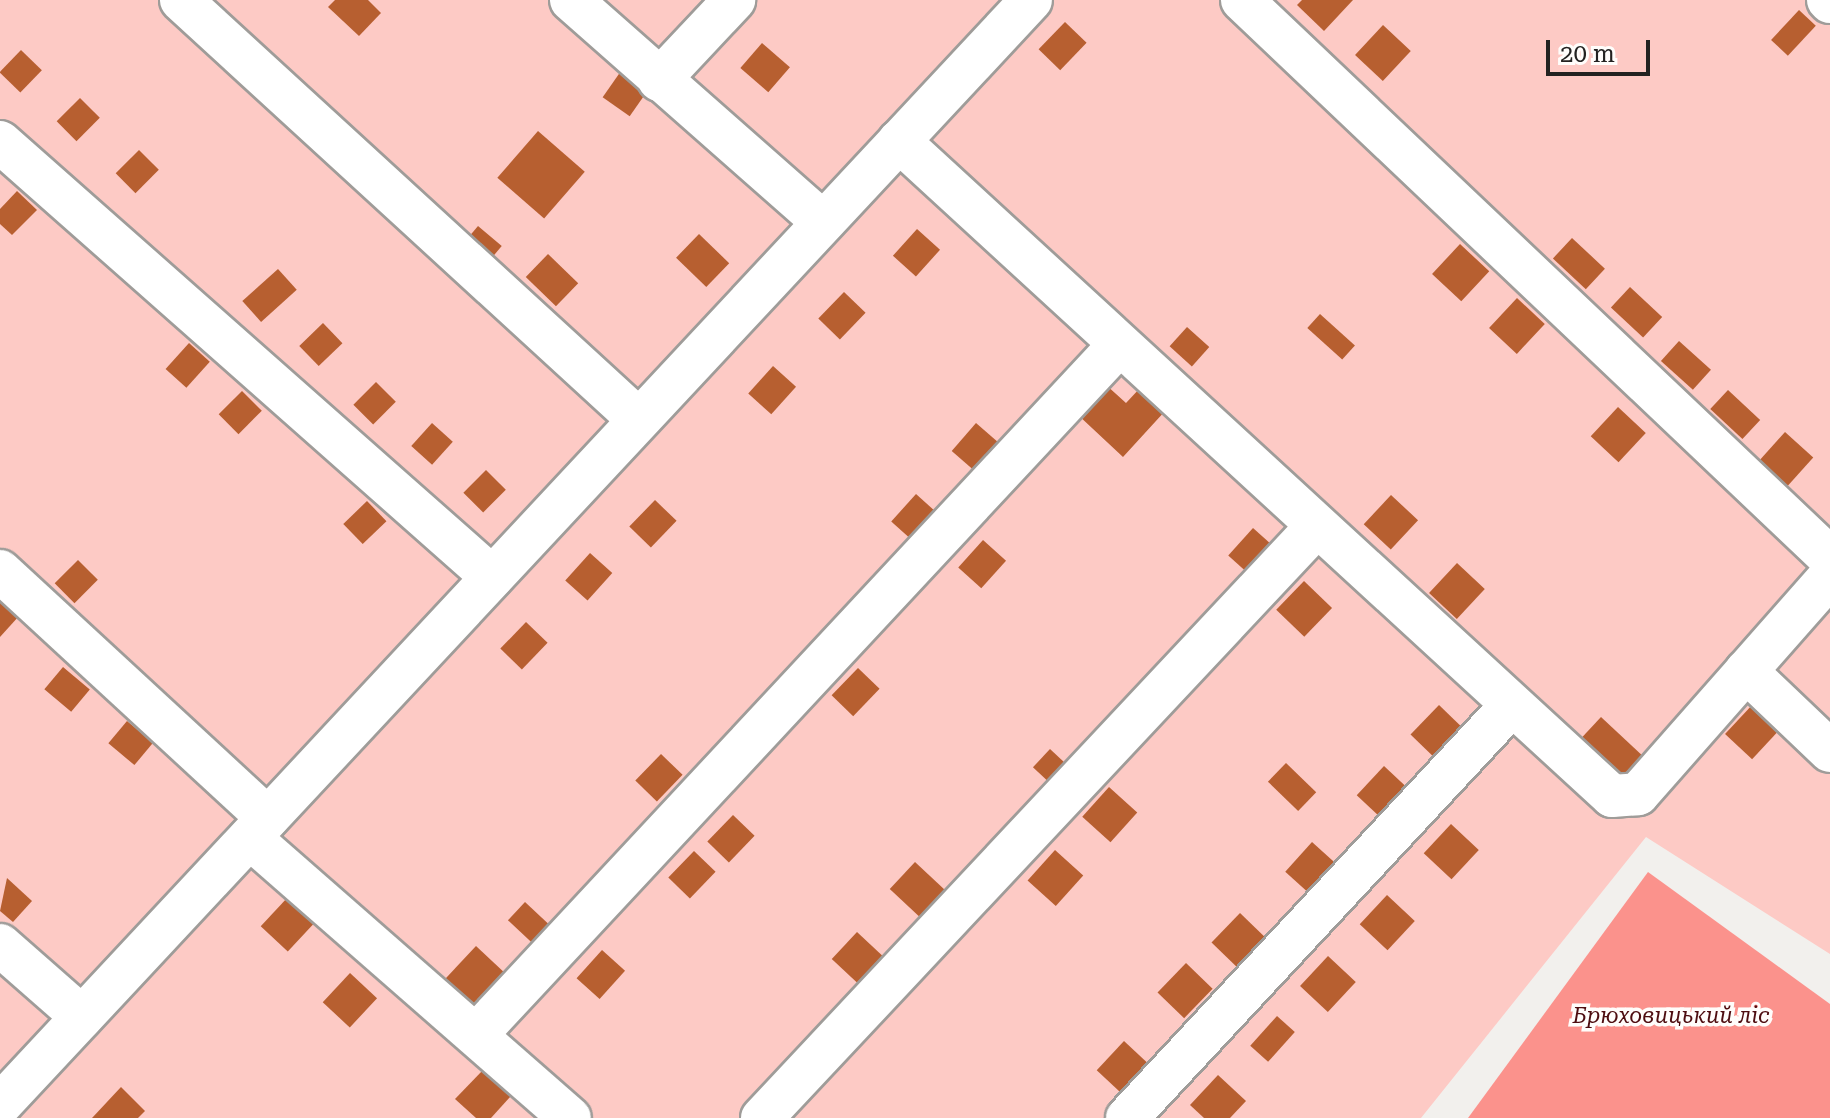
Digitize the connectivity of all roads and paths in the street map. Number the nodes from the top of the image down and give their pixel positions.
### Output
1 (181, 0) edge
2 (571, 0) edge
3 (734, 0) edge
4 (1031, 0) edge
5 (1242, 0) edge
6 (659, 80) junction
7 (899, 141) junction
8 (0, 142) edge
9 (823, 222) junction
10 (1119, 345) junction
11 (638, 419) junction
12 (1315, 528) junction
13 (1830, 558) edge
14 (0, 571) edge
15 (1830, 576) edge
16 (492, 577) junction
17 (1746, 671) junction
18 (1509, 708) junction
19 (1830, 751) edge
20 (259, 828) junction
21 (0, 945) edge
22 (82, 1017) junction
23 (477, 1034) junction
24 (15, 1106) edge
25 (570, 1118) edge
26 (762, 1118) edge
27 (1127, 1118) edge

1 - 11 street
2 - 6 street
3 - 6 street
4 - 7 street
5 - 13 street
6 - 9 street
7 - 9 street
7 - 10 street
8 - 16 street
9 - 11 street
10 - 12 street
10 - 23 street
11 - 16 street
12 - 18 street
12 - 26 street
14 - 20 street
15 - 17 street
16 - 20 street
17 - 18 street
17 - 19 street
18 - 27 street
20 - 22 street
20 - 23 street
21 - 22 street
22 - 24 street
23 - 25 street

